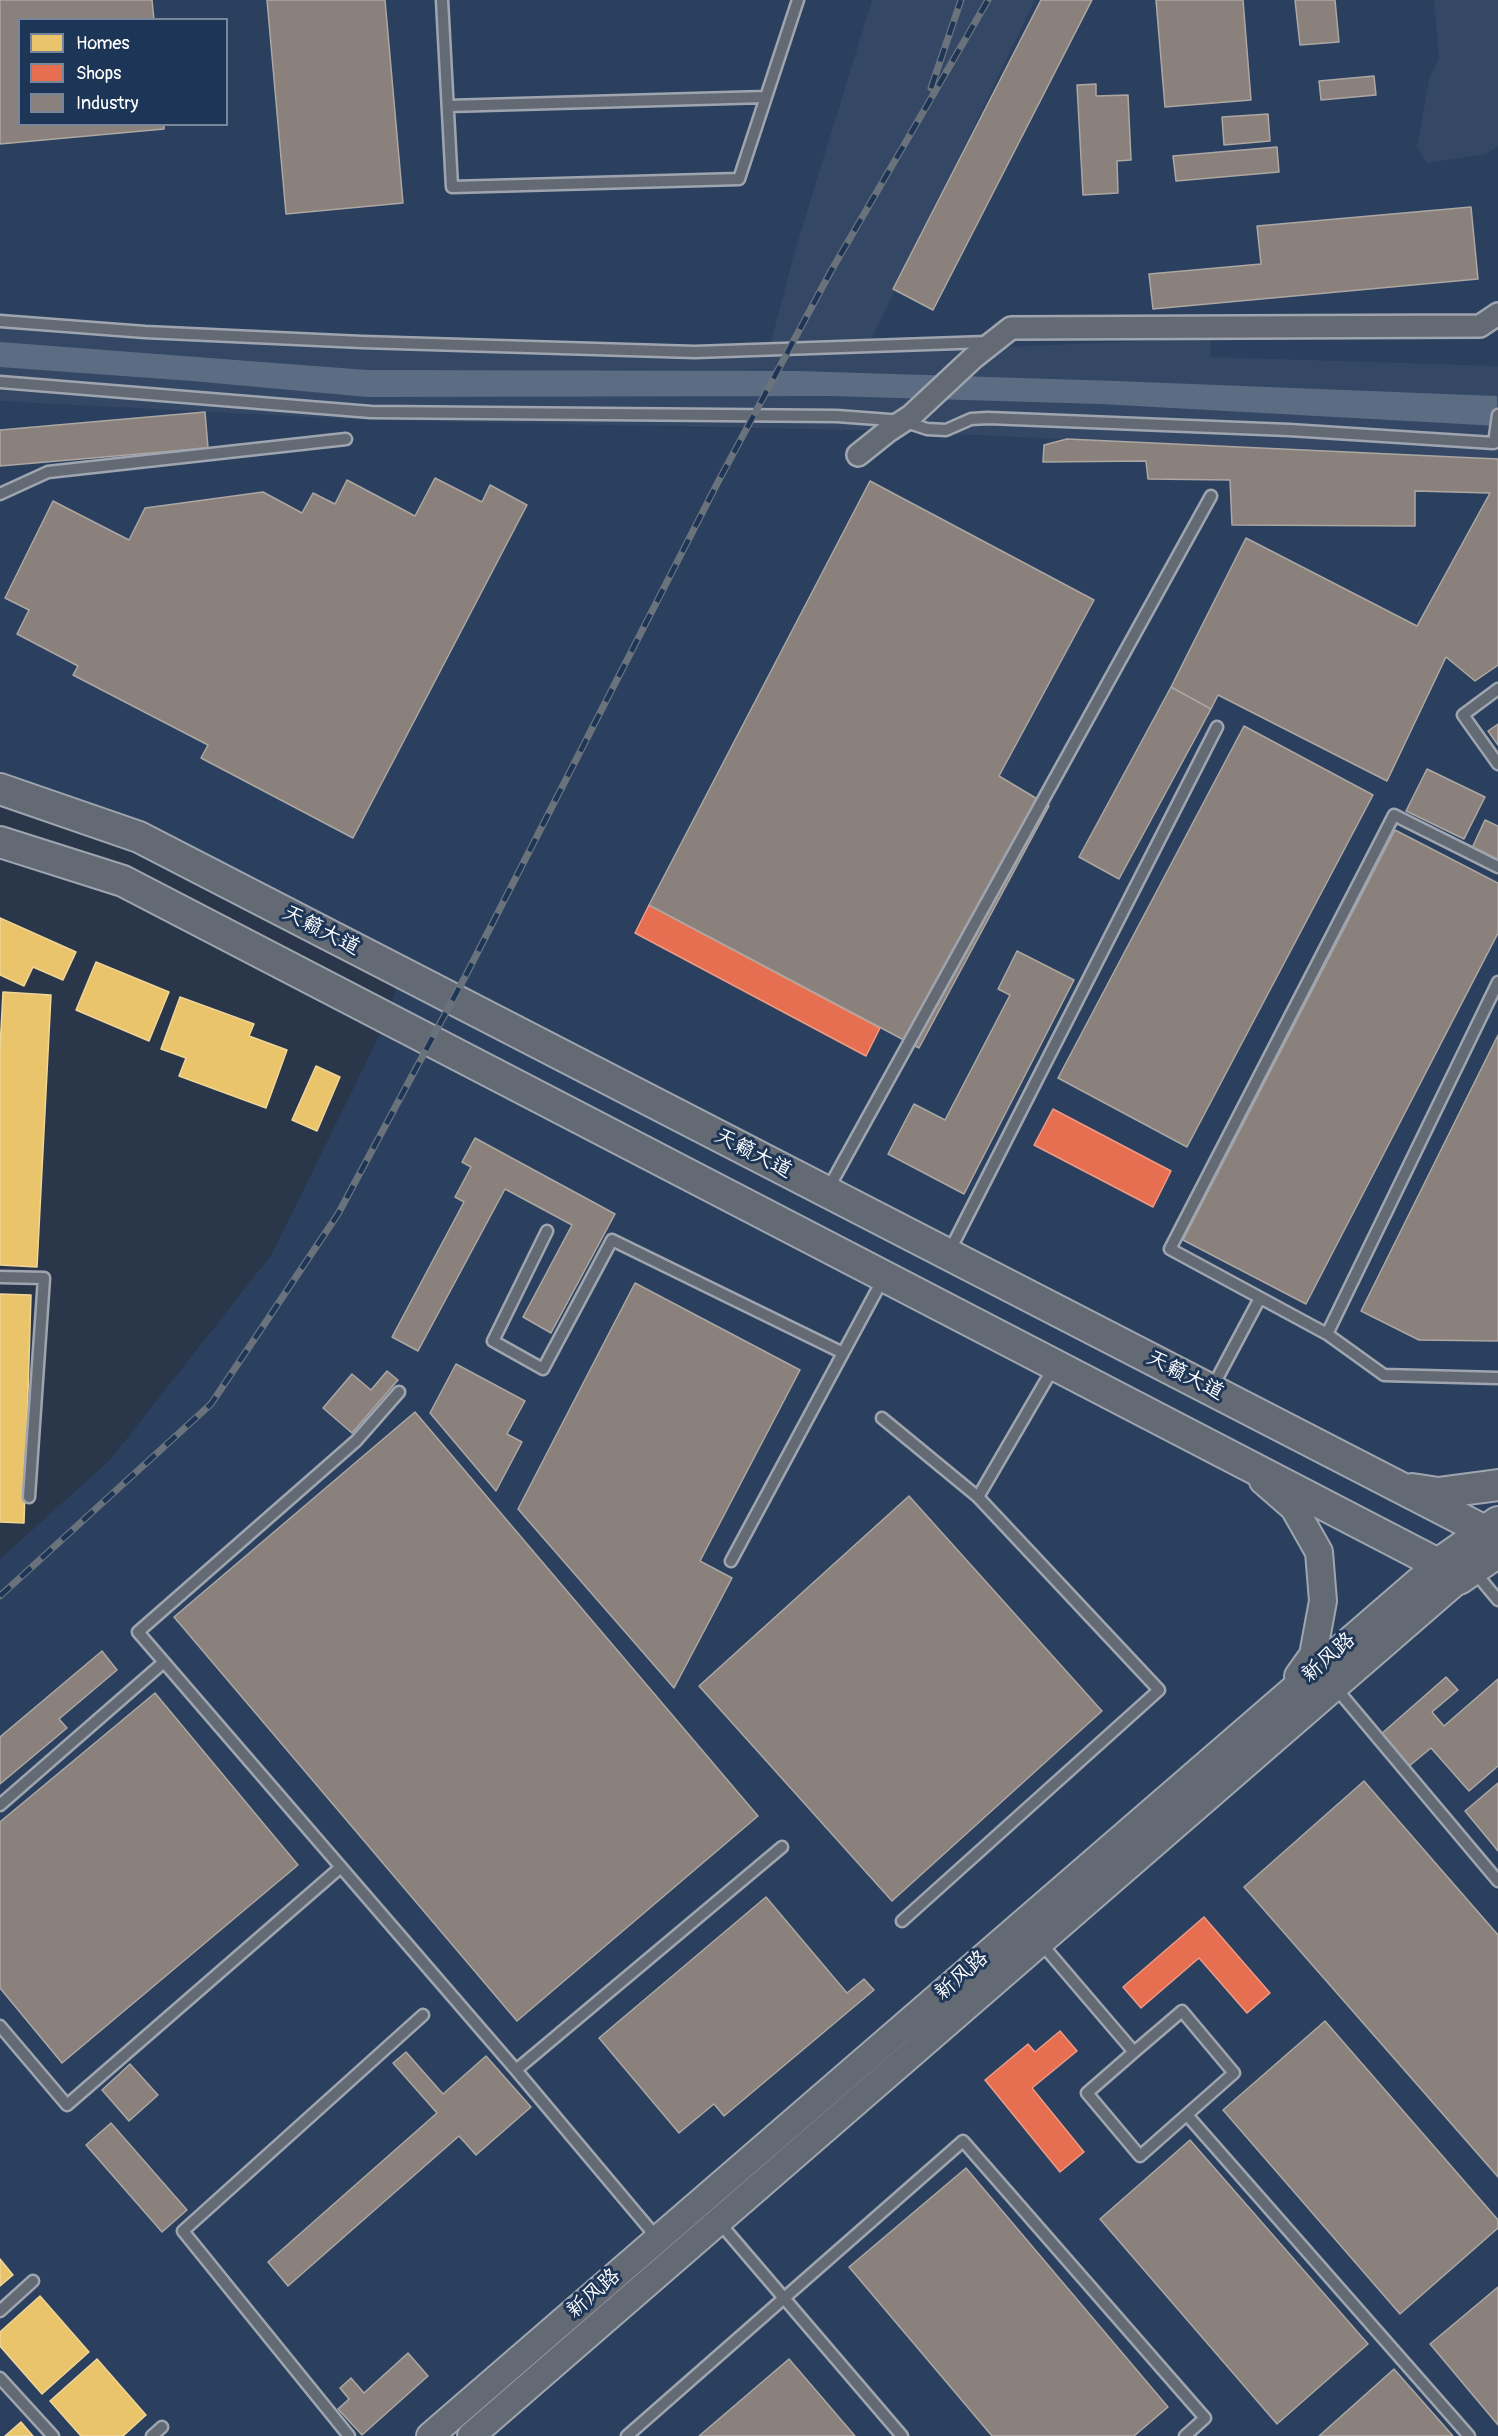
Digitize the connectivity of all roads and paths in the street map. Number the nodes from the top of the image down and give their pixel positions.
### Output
1 (442, 0) edge
2 (798, 0) edge
3 (766, 97) junction
4 (448, 106) junction
5 (1498, 314) edge
6 (0, 321) edge
7 (994, 342) junction
8 (0, 382) edge
9 (1498, 415) edge
10 (907, 419) junction
11 (346, 439) dead end
12 (858, 456) dead end
13 (0, 494) edge
14 (1211, 496) dead end
15 (1498, 689) edge
16 (1217, 727) dead end
17 (1498, 765) edge
18 (0, 789) edge
19 (0, 842) edge
20 (1498, 867) edge
21 (1498, 982) edge
22 (827, 1191) junction
23 (547, 1231) dead end
24 (948, 1254) junction
25 (884, 1276) junction
26 (0, 1277) edge
27 (1260, 1298) junction
28 (1327, 1334) junction
29 (843, 1353) junction
30 (1055, 1365) junction
31 (1498, 1378) edge
32 (1211, 1390) junction
33 (399, 1392) dead end
34 (882, 1418) dead end
35 (1238, 1460) junction
36 (1498, 1485) edge
37 (1400, 1488) junction
38 (28, 1497) dead end
39 (978, 1497) junction
40 (1495, 1536) edge
41 (730, 1561) dead end
42 (1457, 1571) junction
43 (1498, 1600) edge
44 (164, 1662) junction
45 (1335, 1687) junction
46 (1281, 1700) junction
47 (0, 1804) edge
48 (782, 1847) dead end
49 (341, 1867) junction
50 (1498, 1881) edge
51 (902, 1921) dead end
52 (1040, 1942) junction
53 (423, 2015) dead end
54 (0, 2026) edge
55 (1134, 2052) junction
56 (516, 2070) junction
57 (1187, 2115) junction
58 (718, 2220) junction
59 (658, 2239) junction
60 (33, 2281) dead end
61 (783, 2297) junction
62 (0, 2311) edge
63 (0, 2378) edge
64 (162, 2427) dead end
65 (53, 2436) edge
66 (152, 2436) edge
67 (349, 2436) edge
68 (430, 2436) edge
69 (471, 2436) edge
70 (627, 2436) edge
71 (902, 2436) edge
72 (1185, 2436) edge
73 (1469, 2436) edge

1 - 4 lane
2 - 3 lane
3 - 4 lane
3 - 4 lane
5 - 7 street
6 - 7 lane
7 - 10 street
8 - 10 lane
9 - 10 lane
10 - 12 street
11 - 13 lane
14 - 22 lane
15 - 17 lane
16 - 24 lane
18 - 22 main road, 天籁大道
19 - 25 main road
20 - 27 lane
21 - 28 lane
22 - 24 main road, 天籁大道
23 - 29 lane
24 - 32 main road, 天籁大道
25 - 29 lane
25 - 30 main road
26 - 38 lane
27 - 28 lane
27 - 32 lane
28 - 31 lane
29 - 41 lane
30 - 35 main road
30 - 39 lane
32 - 37 main road, 天籁大道
33 - 44 lane
34 - 39 lane
35 - 42 main road
35 - 46 street
36 - 37 main road
37 - 40 main road, 天籁大道
39 - 51 lane
40 - 42 main road, 新风路
42 - 43 lane
42 - 45 street, 新风路
42 - 46 street, 新风路
44 - 47 lane
44 - 49 lane
45 - 50 lane
45 - 52 street, 新风路
46 - 59 street, 新风路
48 - 56 lane
49 - 54 lane
49 - 56 lane
52 - 55 lane
52 - 58 street, 新风路
53 - 67 lane
55 - 57 lane
55 - 57 lane
56 - 59 lane
57 - 73 lane
58 - 61 lane
58 - 69 street, 新风路
59 - 68 street, 新风路
60 - 62 lane
61 - 70 lane
61 - 71 lane
61 - 72 lane
63 - 65 lane
64 - 66 lane

